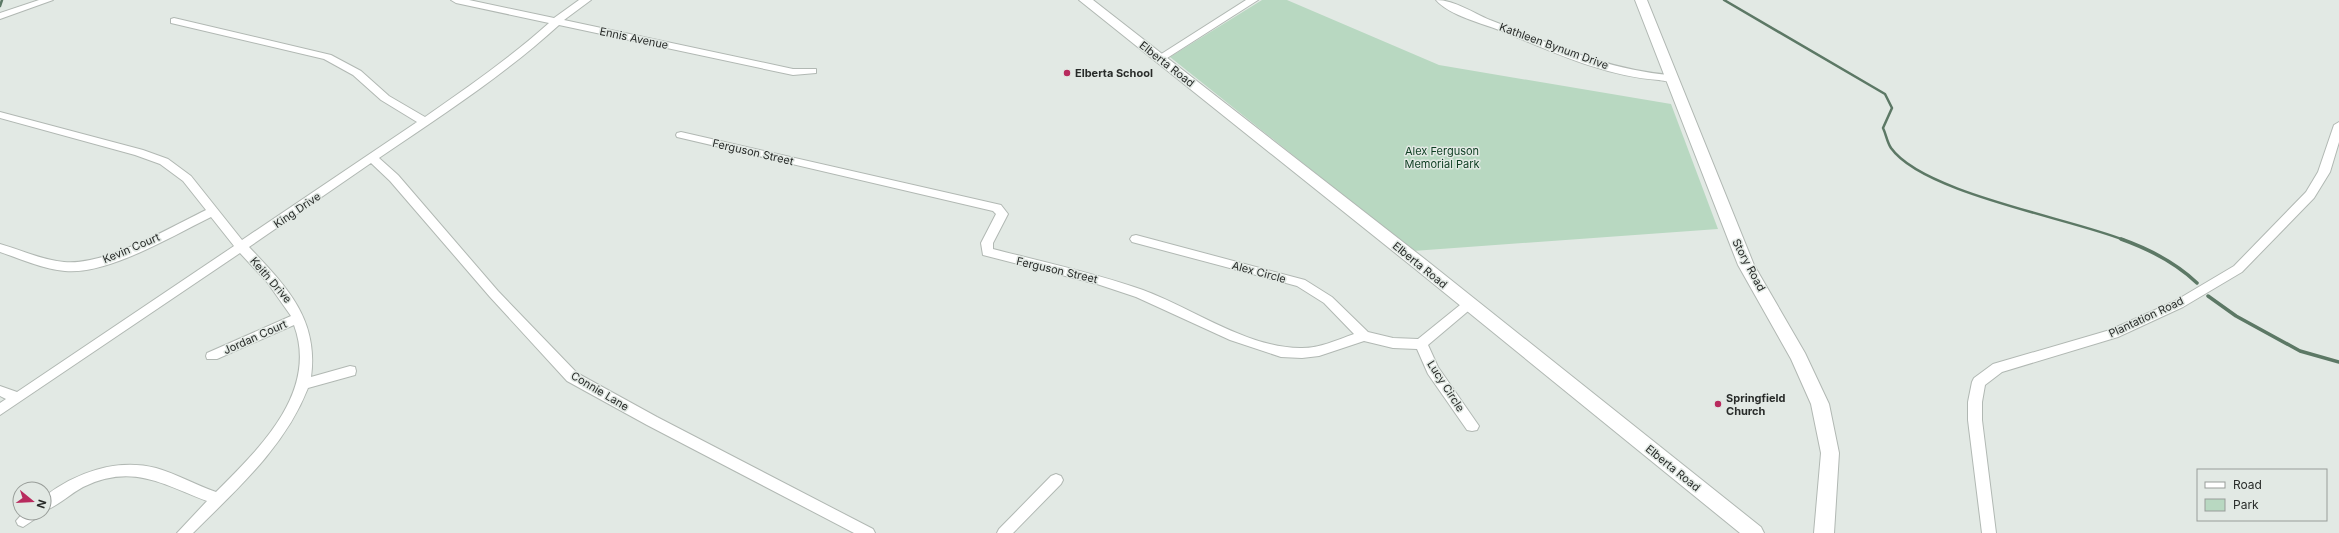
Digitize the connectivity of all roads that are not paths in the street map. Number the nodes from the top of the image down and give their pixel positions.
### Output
1 (48, 0) edge
2 (456, 0) edge
3 (586, 0) edge
4 (1084, 0) edge
5 (1253, 0) edge
6 (1441, 0) edge
7 (1641, 0) edge
8 (0, 16) edge
9 (174, 21) dead end
10 (556, 21) junction
11 (1160, 58) junction
12 (812, 72) dead end
13 (1671, 78) junction
14 (0, 115) edge
15 (426, 122) junction
16 (2339, 125) edge
17 (681, 135) dead end
18 (372, 158) junction
19 (212, 212) junction
20 (1136, 239) dead end
21 (241, 247) junction
22 (0, 248) edge
23 (1469, 304) junction
24 (298, 318) junction
25 (1364, 336) junction
26 (1421, 344) junction
27 (212, 356) dead end
28 (350, 371) dead end
29 (303, 384) junction
30 (0, 391) edge
31 (18, 398) junction
32 (0, 410) edge
33 (1472, 426) dead end
34 (1056, 480) dead end
35 (52, 499) edge
36 (217, 499) junction
37 (184, 533) edge
38 (868, 533) edge
39 (1004, 533) edge
40 (1754, 533) edge
41 (1824, 533) edge
42 (1989, 533) edge

1 - 8 street
2 - 10 street, Ennis Avenue
3 - 10 street, King Drive
4 - 11 street, Elberta Road
5 - 11 street
6 - 13 street, Kathleen Bynum Drive
7 - 13 street, Story Road
9 - 15 street
10 - 12 street, Ennis Avenue
10 - 15 street, King Drive
11 - 23 street, Elberta Road
13 - 41 street, Story Road
14 - 19 street, Keith Drive
15 - 18 street, King Drive
16 - 42 street, Plantation Road
17 - 25 street, Ferguson Street
18 - 21 street, King Drive
18 - 38 street, Connie Lane
19 - 21 street, Keith Drive
19 - 22 street, Kevin Court
20 - 25 street, Alex Circle
21 - 24 street, Keith Drive
21 - 31 street, King Drive
23 - 26 street
23 - 40 street, Elberta Road
24 - 27 street, Jordan Court
24 - 29 street, Keith Drive
25 - 26 street
26 - 33 street, Lucy Circle
28 - 29 street
29 - 36 street, Keith Drive
30 - 31 street
31 - 32 street, King Drive
34 - 39 street
35 - 36 street
36 - 37 street, Keith Drive

